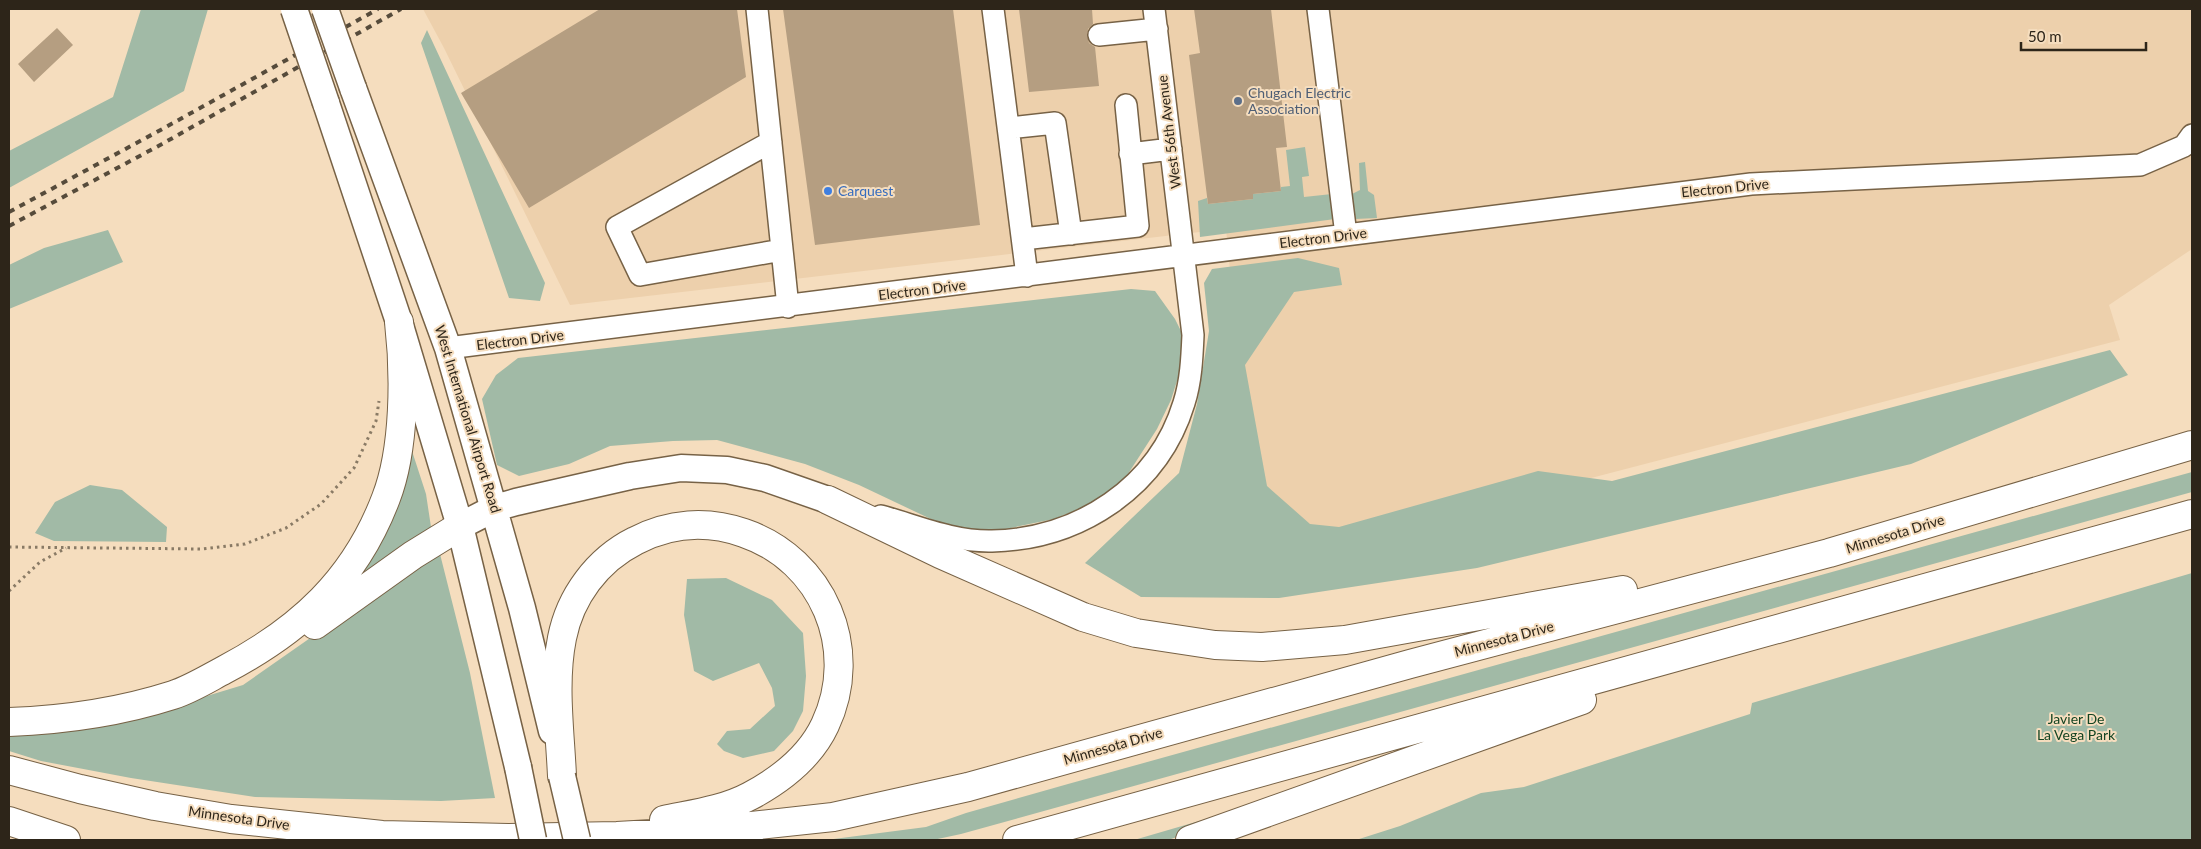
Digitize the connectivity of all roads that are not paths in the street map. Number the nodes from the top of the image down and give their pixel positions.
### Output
1 (294, 9) edge
2 (325, 9) edge
3 (757, 9) edge
4 (994, 9) edge
5 (1318, 9) edge
6 (1155, 19) edge
7 (1099, 35) dead end
8 (1126, 105) dead end
9 (1009, 128) junction
10 (2192, 135) edge
11 (771, 142) junction
12 (1171, 149) junction
13 (1130, 154) junction
14 (1071, 234) junction
15 (1346, 235) junction
16 (1023, 240) junction
17 (782, 250) junction
18 (1183, 256) junction
19 (1027, 276) junction
20 (788, 306) junction
21 (399, 322) junction
22 (448, 348) junction
23 (2192, 445) edge
24 (828, 500) junction
25 (495, 508) junction
26 (2192, 514) edge
27 (460, 526) junction
28 (1829, 553) junction
29 (1853, 608) junction
30 (199, 684) junction
31 (9, 722) edge
32 (9, 770) edge
33 (562, 776) junction
34 (9, 821) edge
35 (582, 838) edge
36 (66, 840) edge
37 (533, 840) edge
38 (1017, 840) edge
39 (1190, 840) edge

1 - 21 main road, bridge
2 - 22 main road, West International Airport Road, bridge
3 - 11 street
4 - 9 street
5 - 15 street
6 - 7 street
6 - 12 street, West 56th Avenue
8 - 13 street
9 - 14 street
9 - 16 street
10 - 15 street, Electron Drive
11 - 17 street
11 - 17 street
12 - 13 street
12 - 18 street, West 56th Avenue
13 - 14 street
14 - 16 street
15 - 18 street, Electron Drive
16 - 19 street
17 - 20 street
18 - 19 street, Electron Drive
18 - 24 street, West 56th Avenue
19 - 20 street, Electron Drive
20 - 22 street, Electron Drive
21 - 22 main road
21 - 27 main road
21 - 30 highway
22 - 25 main road, West International Airport Road
23 - 28 highway, Minnesota Drive
24 - 25 main road
24 - 28 highway
25 - 27 main road
25 - 33 main road, West International Airport Road
26 - 29 highway
27 - 30 highway
27 - 37 main road, bridge
28 - 35 highway, Minnesota Drive
29 - 38 highway
29 - 39 highway
30 - 31 highway
32 - 35 highway, Minnesota Drive
33 - 35 main road, West International Airport Road, bridge
33 - 35 highway
34 - 36 highway

